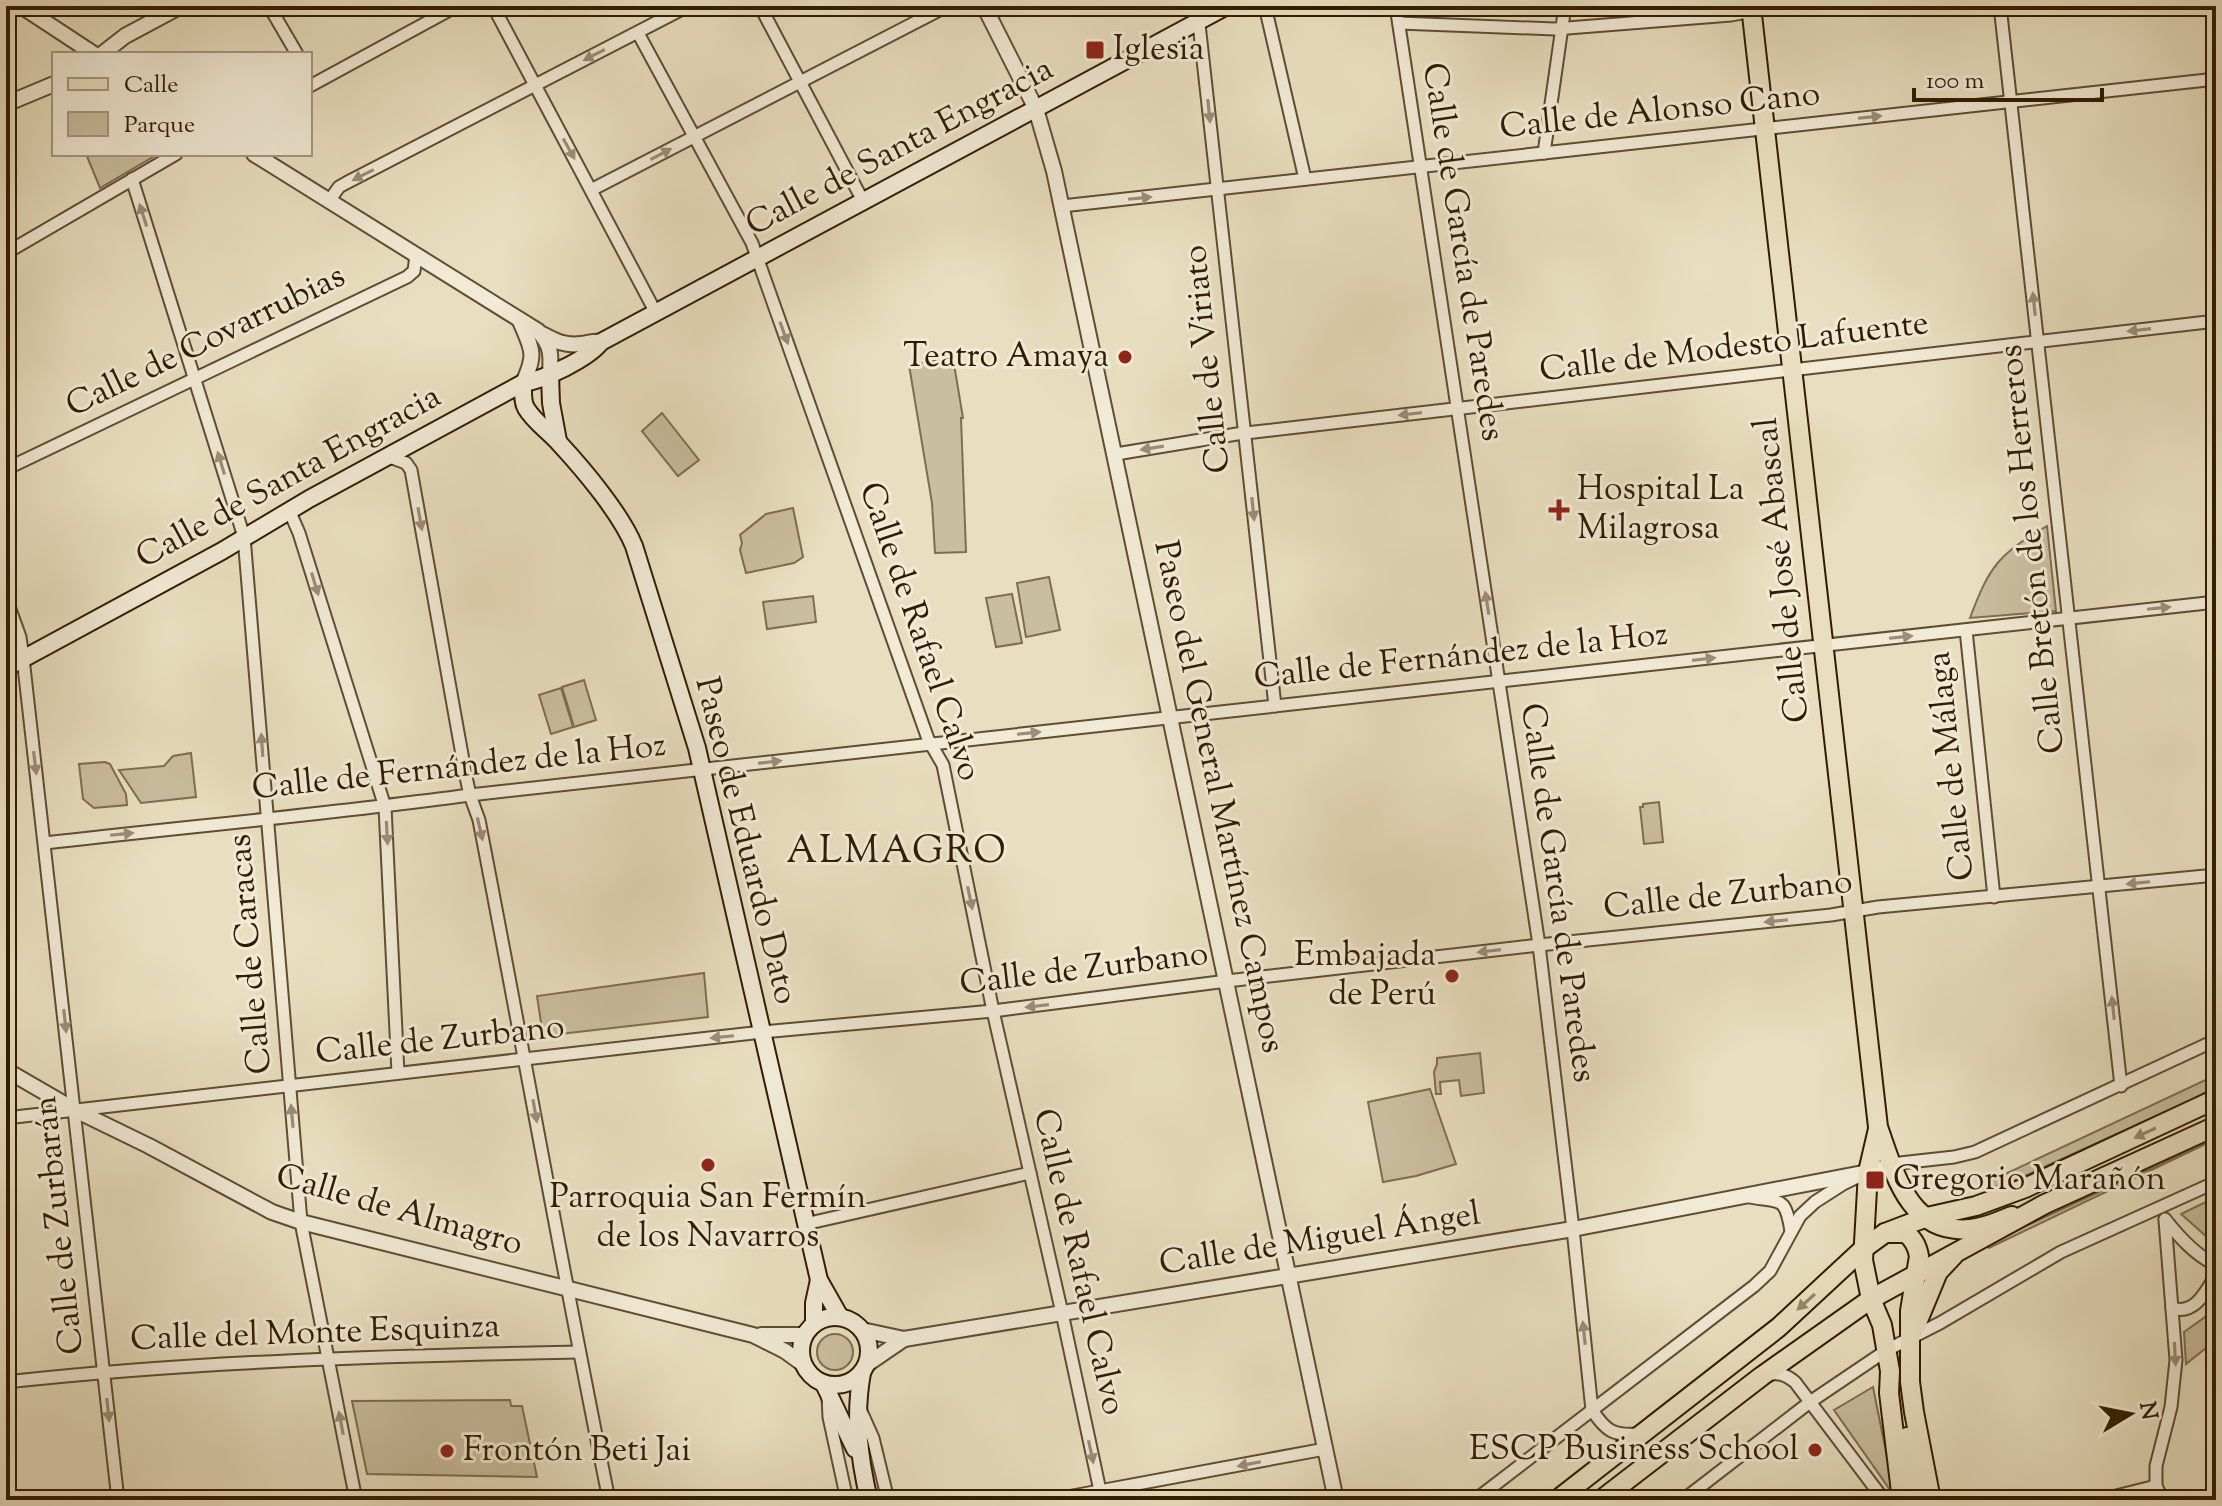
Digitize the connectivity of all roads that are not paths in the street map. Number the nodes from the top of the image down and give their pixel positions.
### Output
1 (21, 6) edge
2 (181, 6) edge
3 (269, 6) edge
4 (457, 6) edge
5 (493, 6) edge
6 (688, 6) edge
7 (760, 6) edge
8 (947, 6) edge
9 (984, 6) edge
10 (1227, 6) edge
11 (1265, 6) edge
12 (1396, 6) edge
13 (1565, 6) edge
14 (2000, 6) edge
15 (1751, 8) edge
16 (1198, 14) edge
17 (1399, 23) junction
18 (1562, 29) junction
19 (638, 33) junction
20 (91, 52) edge
21 (105, 52) edge
22 (296, 52) edge
23 (2216, 79) edge
24 (799, 81) junction
25 (312, 82) edge
26 (52, 85) edge
27 (535, 86) junction
28 (2011, 102) junction
29 (6, 104) edge
30 (1036, 109) junction
31 (1765, 129) junction
32 (695, 136) junction
33 (1544, 153) junction
34 (172, 156) edge
35 (257, 156) edge
36 (1421, 167) junction
37 (132, 179) junction
38 (1305, 179) junction
39 (1218, 189) junction
40 (591, 190) junction
41 (329, 201) junction
42 (863, 201) junction
43 (1062, 206) junction
44 (6, 253) edge
45 (416, 255) junction
46 (758, 260) junction
47 (656, 313) junction
48 (520, 320) junction
49 (2216, 321) edge
50 (538, 331) junction
51 (601, 342) junction
52 (2038, 342) junction
53 (1793, 370) junction
54 (550, 375) junction
55 (196, 379) junction
56 (523, 383) junction
57 (1458, 408) junction
58 (1245, 433) junction
59 (558, 441) junction
60 (1116, 454) junction
61 (387, 456) junction
62 (6, 469) edge
63 (289, 510) junction
64 (244, 537) junction
65 (6, 598) edge
66 (2216, 602) edge
67 (2069, 618) junction
68 (1966, 630) junction
69 (1823, 646) junction
70 (23, 658) junction
71 (6, 668) edge
72 (1499, 681) junction
73 (1275, 706) junction
74 (1171, 718) junction
75 (931, 744) junction
76 (702, 770) junction
77 (470, 795) junction
78 (385, 807) junction
79 (267, 817) junction
80 (45, 843) junction
81 (2216, 875) edge
82 (2099, 886) junction
83 (1994, 897) junction
84 (1853, 912) junction
85 (1539, 945) junction
86 (1227, 981) junction
87 (993, 1011) junction
88 (762, 1032) junction
89 (2216, 1040) edge
90 (525, 1059) junction
91 (6, 1070) edge
92 (398, 1073) junction
93 (290, 1086) junction
94 (2121, 1086) junction
95 (2216, 1099) edge
96 (75, 1110) junction
97 (6, 1118) edge
98 (2216, 1126) edge
99 (1878, 1127) junction
100 (1891, 1164) junction
101 (1868, 1172) junction
102 (1030, 1173) junction
103 (2216, 1182) edge
104 (1745, 1197) junction
105 (2045, 1204) junction
106 (2159, 1207) junction
107 (1927, 1217) junction
108 (2165, 1220) junction
109 (301, 1222) junction
110 (805, 1224) junction
111 (1573, 1229) junction
112 (1791, 1231) junction
113 (1885, 1233) junction
114 (1964, 1247) junction
115 (1863, 1249) junction
116 (2216, 1265) edge
117 (1915, 1273) junction
118 (1289, 1275) junction
119 (2216, 1275) edge
120 (819, 1280) junction
121 (566, 1288) junction
122 (1871, 1299) junction
123 (2172, 1308) junction
124 (1062, 1313) junction
125 (840, 1317) junction
126 (1843, 1320) junction
127 (1882, 1325) junction
128 (809, 1330) junction
129 (862, 1330) junction
130 (753, 1335) junction
131 (1911, 1336) junction
132 (904, 1339) junction
133 (1887, 1350) junction
134 (579, 1352) junction
135 (328, 1358) junction
136 (803, 1364) junction
137 (864, 1369) junction
138 (104, 1371) junction
139 (1762, 1376) junction
140 (1891, 1377) junction
141 (6, 1382) edge
142 (826, 1388) junction
143 (857, 1402) junction
144 (1810, 1402) junction
145 (1592, 1410) junction
146 (1641, 1434) junction
147 (1325, 1449) junction
148 (860, 1461) junction
149 (2156, 1486) junction
150 (867, 1494) edge
151 (1101, 1496) edge
152 (118, 1500) edge
153 (356, 1500) edge
154 (609, 1500) edge
155 (847, 1500) edge
156 (888, 1500) edge
157 (1051, 1500) edge
158 (1336, 1500) edge
159 (1475, 1500) edge
160 (1557, 1500) edge
161 (1601, 1500) edge
162 (1683, 1500) edge
163 (1884, 1500) edge
164 (1902, 1500) edge
165 (1917, 1500) edge
166 (1931, 1500) edge
167 (2100, 1500) edge
168 (2163, 1500) edge

1 - 20 street
2 - 21 street
3 - 22 street
4 - 25 street
5 - 27 street
6 - 19 street
7 - 24 street
8 - 24 street
9 - 30 street, Paseo del General Martínez Campos
10 - 16 main road, Calle de Santa Engracia
11 - 38 street
12 - 17 street, Calle de García de Paredes
13 - 18 street
14 - 28 street, Calle Bretón de los Herreros
15 - 18 street
15 - 31 main road, Calle de José Abascal
16 - 30 main road, Calle de Santa Engracia
16 -> 39 street, Calle de Viriato
17 - 18 street
17 - 36 street, Calle de García de Paredes
18 - 33 street
19 -> 27 street
19 - 32 street, Calle de Rafael Calvo
23 - 28 street, Calle de Alonso Cano
24 - 32 street
24 - 42 street
26 - 29 street
27 -> 40 street
27 -> 41 street
31 -> 28 street, Calle de Alonso Cano
52 -> 28 street, Calle Bretón de los Herreros
30 - 42 main road, Calle de Santa Engracia
30 - 43 street, Paseo del General Martínez Campos
31 - 33 street, Calle de Alonso Cano
31 - 53 main road, Calle de José Abascal
40 -> 32 street
32 - 46 street, Calle de Rafael Calvo
33 - 36 street, Calle de Alonso Cano
34 - 37 street
35 - 41 street, Calle de Santa Engracia
36 - 38 street, Calle de Alonso Cano
36 - 57 street, Calle de García de Paredes
37 - 44 street
55 -> 37 street, Calle de Caracas
38 - 39 street, Calle de Alonso Cano
43 -> 39 street, Calle de Alonso Cano
39 - 58 street, Calle de Viriato
40 - 47 street
41 - 45 street, Calle de Santa Engracia
42 - 46 main road, Calle de Santa Engracia
43 - 60 street, Paseo del General Martínez Campos
45 - 48 street, Calle de Santa Engracia
45 - 55 street, Calle de Covarrubias
46 - 47 main road, Calle de Santa Engracia
46 -> 75 street, Calle de Rafael Calvo
47 - 51 main road, Calle de Santa Engracia
48 - 50 street, Calle de Santa Engracia
48 - 56 street
49 -> 52 street, Calle de Modesto Lafuente
50 - 51 street, Calle de Santa Engracia
50 - 54 street
51 - 54 main road, Calle de Santa Engracia
52 - 53 street, Calle de Modesto Lafuente
52 - 67 street, Calle Bretón de los Herreros
53 - 57 street, Calle de Modesto Lafuente
53 - 69 main road, Calle de José Abascal
54 - 56 main road, Calle de Santa Engracia
54 - 59 main road
55 - 62 street, Calle de Covarrubias
64 -> 55 street, Calle de Caracas
56 - 59 main road, Paseo de Eduardo Dato
56 - 61 main road, Calle de Santa Engracia
57 -> 58 street, Calle de Modesto Lafuente
72 -> 57 street, Calle de García de Paredes
58 -> 60 street, Calle de Modesto Lafuente
58 -> 73 street, Calle de Viriato
59 - 76 main road, Paseo de Eduardo Dato
60 - 74 street, Paseo del General Martínez Campos
61 - 63 main road, Calle de Santa Engracia
61 -> 77 street
63 - 64 main road, Calle de Santa Engracia
63 -> 78 street
64 - 70 main road, Calle de Santa Engracia
79 -> 64 street, Calle de Caracas
65 - 70 street, Calle de Zurbarán
67 -> 66 street, Calle de Fernández de la Hoz
67 - 68 street, Calle de Fernández de la Hoz
67 - 82 street, Calle Bretón de los Herreros
69 -> 68 street, Calle de Fernández de la Hoz
68 - 83 street, Calle de Málaga
72 -> 69 street, Calle de Fernández de la Hoz
69 - 84 main road, Calle de José Abascal
70 - 71 main road, Calle de Santa Engracia
70 -> 80 street, Calle de Zurbarán
72 - 73 street, Calle de Fernández de la Hoz
72 - 85 street, Calle de García de Paredes
73 - 74 street, Calle de Fernández de la Hoz
75 -> 74 street, Calle de Fernández de la Hoz
74 - 86 street, Paseo del General Martínez Campos
76 -> 75 street, Calle de Fernández de la Hoz
75 -> 87 street, Calle de Rafael Calvo
76 - 77 street, Calle de Fernández de la Hoz
76 - 88 main road, Paseo de Eduardo Dato
77 - 78 street, Calle de Fernández de la Hoz
77 -> 90 street
78 - 79 street, Calle de Fernández de la Hoz
78 -> 92 street
80 -> 79 street, Calle de Fernández de la Hoz
79 - 93 street, Calle de Caracas
80 -> 96 street, Calle de Zurbarán
81 -> 82 street, Calle de Zurbano
82 - 83 street, Calle de Zurbano
94 -> 82 street, Calle Bretón de los Herreros
83 - 84 street, Calle de Zurbano
84 -> 85 street, Calle de Zurbano
84 - 99 main road, Calle de José Abascal
85 -> 86 street, Calle de Zurbano
85 - 111 street, Calle de García de Paredes
86 -> 87 street, Calle de Zurbano
86 - 118 street, Paseo del General Martínez Campos
87 - 88 street, Calle de Zurbano
87 - 102 street, Calle de Rafael Calvo
88 -> 90 street, Calle de Zurbano
88 - 110 main road, Paseo de Eduardo Dato
89 - 94 street
90 - 92 street, Calle de Zurbano
90 -> 121 street
91 - 96 street, Calle de Almagro
92 - 93 street, Calle de Zurbano
93 - 96 street, Calle de Zurbano
109 -> 93 street, Calle de Caracas
94 - 100 street
95 -> 107 main road
96 - 97 street, Calle de Zurbano
96 - 109 street, Calle de Almagro
96 - 138 street, Calle de Zurbarán
98 - 105 main road
99 - 100 main road
99 - 101 main road
100 - 101 street
100 - 107 main road
101 - 104 street, Calle de Miguel Ángel
101 - 112 street
101 - 115 main road
102 - 110 street
102 - 124 street, Calle de Rafael Calvo
103 - 106 street
104 - 111 street, Calle de Miguel Ángel
104 - 112 street, Calle de Miguel Ángel
105 - 107 main road
105 - 114 main road
106 - 108 street
106 - 131 street
107 - 113 main road
108 - 116 street
108 - 123 street
109 - 121 street, Calle de Almagro
109 - 135 street, Calle de Caracas
110 - 120 main road, Paseo de Eduardo Dato
111 - 118 street, Calle de Miguel Ángel
145 -> 111 street, Calle de García de Paredes
112 - 145 street
113 - 115 main road
113 - 117 main road
114 - 117 main road
114 - 131 main road
115 - 122 main road
115 -> 146 main road
117 - 122 main road
117 - 131 main road
118 - 124 street, Calle de Miguel Ángel
118 - 147 street, Paseo del General Martínez Campos
119 - 123 street
120 - 125 main road, Paseo de Eduardo Dato
120 - 128 main road, Paseo de Eduardo Dato
121 - 130 street, Calle de Almagro
121 - 134 street
122 - 126 main road
122 - 127 main road
123 -> 149 street
124 - 132 street, Calle de Miguel Ángel
124 -> 151 street, Calle de Rafael Calvo
125 - 128 main road
125 - 129 main road
126 - 127 main road
126 - 139 main road
127 - 133 main road
128 - 130 street, Calle de Almagro
128 - 136 main road
129 - 132 street, Calle de Miguel Ángel
129 - 137 main road
130 - 136 street, Calle de Almagro
131 - 133 street
131 - 166 main road
132 - 137 street, Calle de Miguel Ángel
133 - 140 main road
133 - 144 street
134 - 135 street, Calle del Monte Esquinza
134 - 154 street
135 - 138 street, Calle del Monte Esquinza
153 -> 135 street, Calle de Caracas
136 - 142 main road
137 - 142 main road
137 - 143 main road
138 - 141 street, Calle del Monte Esquinza
138 -> 152 street, Calle de Zurbarán
139 - 144 street
139 - 161 main road
140 - 164 main road
140 - 165 main road
142 - 148 main road
142 - 155 street
143 - 148 main road
143 - 156 street
144 - 162 street
144 - 163 street
145 - 146 street
145 - 159 street
146 - 160 main road
147 -> 151 street
147 - 158 street, Paseo del General Martínez Campos
148 - 150 main road
149 - 167 street
149 - 168 street
151 - 157 street

